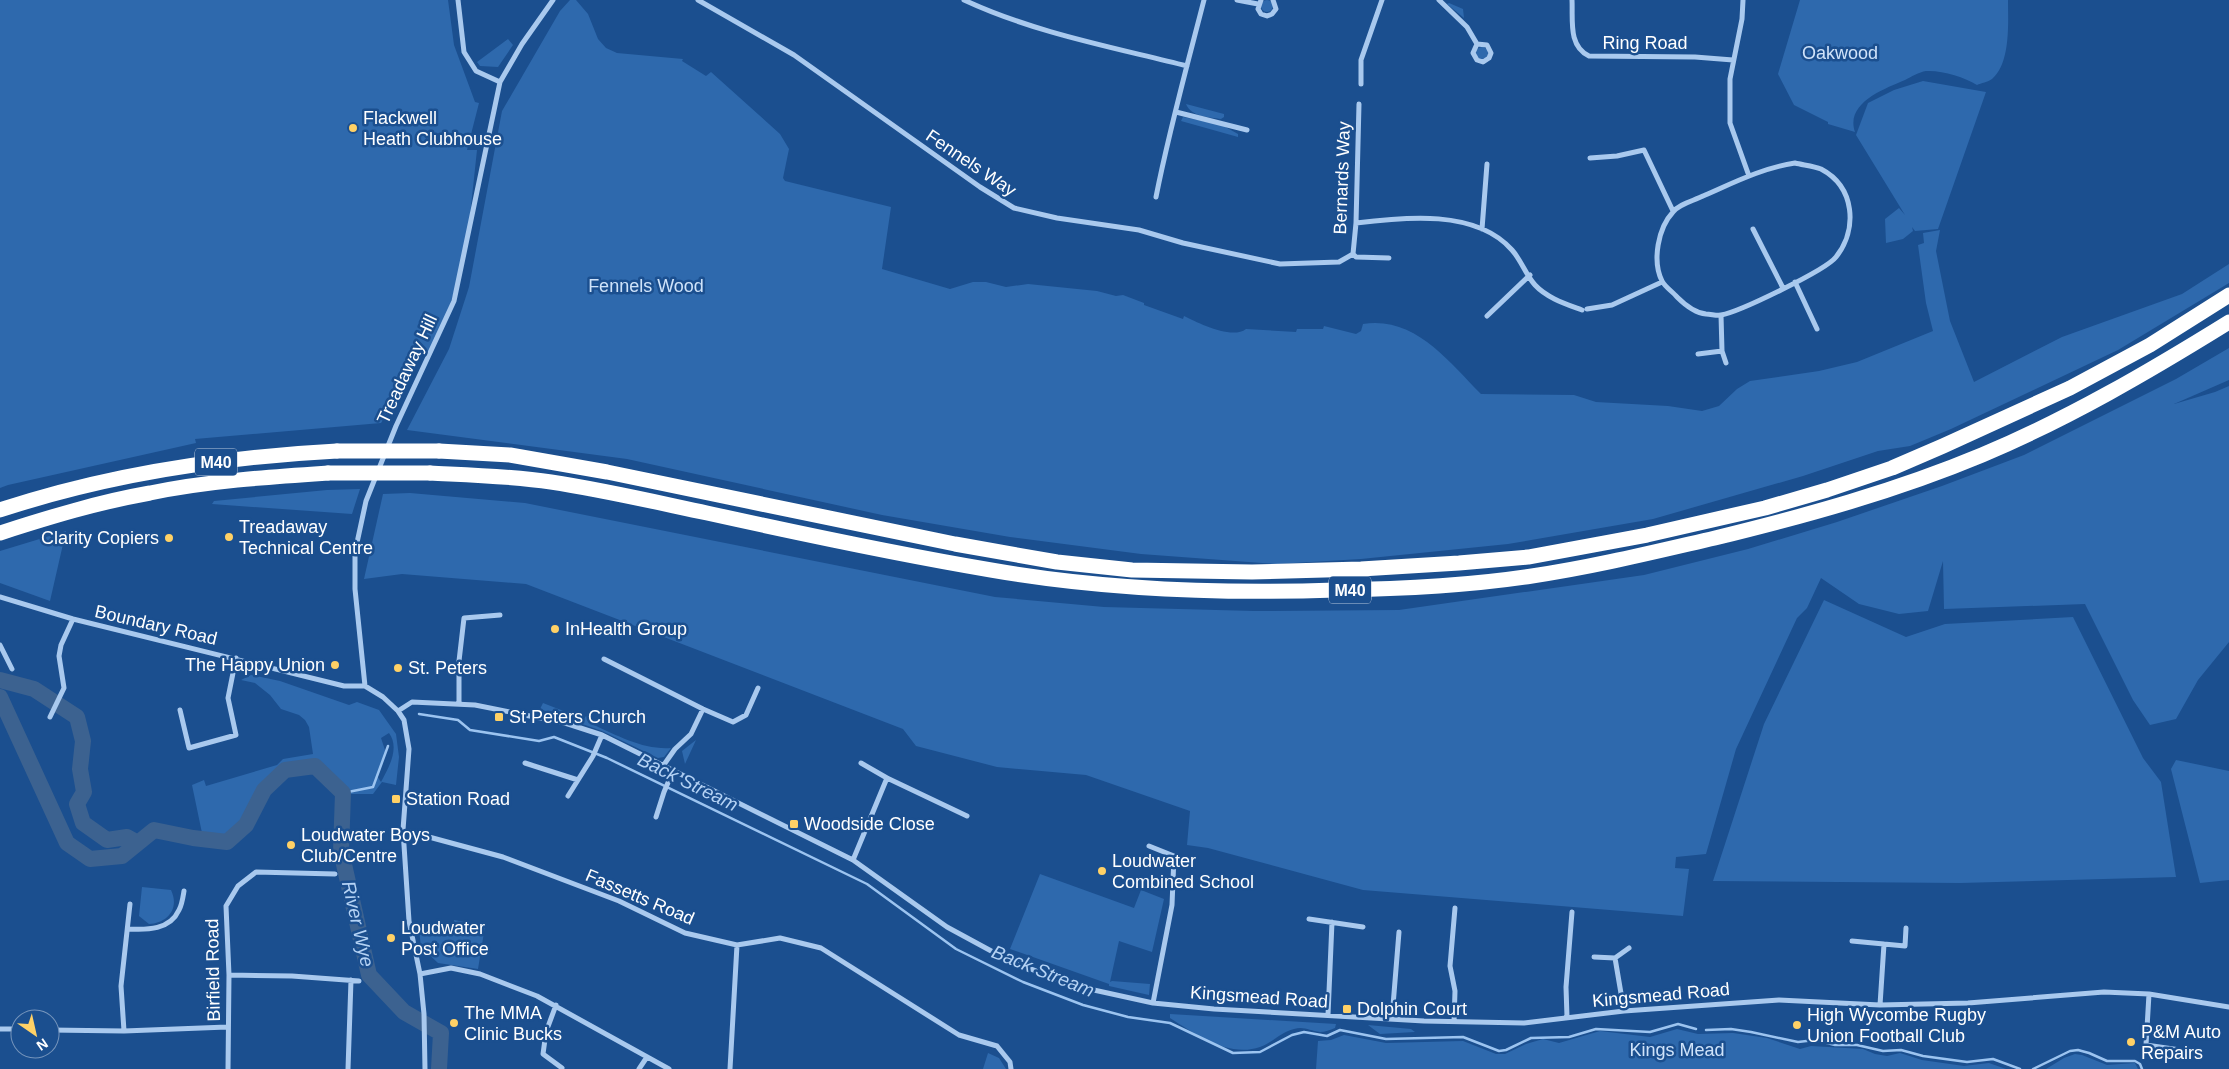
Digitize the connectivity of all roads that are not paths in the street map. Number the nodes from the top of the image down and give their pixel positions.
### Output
1 (458, 0) edge
2 (553, 0) edge
3 (698, 0) edge
4 (964, 0) edge
5 (1204, 0) edge
6 (1237, 0) edge
7 (1273, 0) edge
8 (1382, 0) edge
9 (1439, 0) edge
10 (1572, 0) edge
11 (1743, 0) edge
12 (1259, 2) edge
13 (1477, 44) dead end
14 (1733, 60) junction
15 (1187, 66) junction
16 (500, 82) junction
17 (1361, 84) dead end
18 (1359, 104) dead end
19 (1176, 112) junction
20 (1247, 130) dead end
21 (1590, 158) dead end
22 (1487, 164) dead end
23 (1749, 176) junction
24 (1156, 197) dead end
25 (1673, 211) junction
26 (1356, 223) junction
27 (1482, 229) junction
28 (1753, 229) dead end
29 (1353, 254) junction
30 (1389, 258) dead end
31 (1530, 275) junction
32 (1662, 282) junction
33 (1795, 282) junction
34 (1783, 288) junction
35 (2229, 295) edge
36 (1721, 315) junction
37 (1487, 316) dead end
38 (2229, 322) edge
39 (1817, 329) dead end
40 (1722, 351) junction
41 (1698, 354) dead end
42 (1726, 363) dead end
43 (0, 510) edge
44 (0, 533) edge
45 (0, 598) edge
46 (500, 615) dead end
47 (73, 619) junction
48 (0, 645) edge
49 (236, 658) junction
50 (604, 659) dead end
51 (12, 669) dead end
52 (365, 686) junction
53 (758, 688) dead end
54 (459, 704) junction
55 (703, 709) junction
56 (180, 710) dead end
57 (398, 711) junction
58 (50, 716) dead end
59 (602, 735) junction
60 (525, 763) dead end
61 (862, 763) dead end
62 (664, 766) junction
63 (673, 771) junction
64 (887, 778) junction
65 (578, 780) junction
66 (568, 796) dead end
67 (967, 816) dead end
68 (656, 817) dead end
69 (404, 830) junction
70 (1149, 846) dead end
71 (853, 860) junction
72 (335, 874) dead end
73 (184, 890) dead end
74 (130, 904) dead end
75 (1455, 908) dead end
76 (1572, 912) dead end
77 (1309, 919) dead end
78 (1332, 922) junction
79 (1363, 927) dead end
80 (129, 928) junction
81 (1906, 928) dead end
82 (1399, 932) dead end
83 (1852, 941) dead end
84 (1884, 944) junction
85 (737, 945) junction
86 (1629, 948) dead end
87 (1594, 957) dead end
88 (1616, 958) junction
89 (420, 974) junction
90 (229, 975) junction
91 (351, 980) junction
92 (359, 981) dead end
93 (2149, 994) junction
94 (1153, 1003) junction
95 (1880, 1005) junction
96 (556, 1006) junction
97 (2229, 1007) edge
98 (1624, 1011) junction
99 (1328, 1015) junction
100 (1567, 1017) junction
101 (1392, 1018) junction
102 (1454, 1022) junction
103 (228, 1028) junction
104 (60, 1030) edge
105 (124, 1031) junction
106 (2180, 1050) dead end
107 (647, 1057) junction
108 (562, 1068) edge
109 (228, 1069) edge
110 (348, 1069) edge
111 (425, 1069) edge
112 (639, 1069) edge
113 (669, 1069) edge
114 (730, 1069) edge
115 (1011, 1069) edge

1 - 16 street
2 - 16 street, Treadaway Hill
3 - 29 street, Fennels Way
4 - 15 street
5 - 15 street
6 - 12 street
7 - 12 street
8 - 17 street
9 - 13 street
10 - 14 street, Ring Road
11 - 14 street
14 - 23 street
15 - 19 street
16 - 52 street, Treadaway Hill
18 - 26 street, Bernards Way
19 - 20 street
19 - 24 street
21 - 25 street
22 - 27 street
23 - 25 street
23 - 33 street
25 - 32 street
26 - 27 street
26 - 29 street, Bernards Way
27 - 31 street
28 - 34 street
29 - 30 street
31 - 32 street
31 - 37 street
32 - 36 street
33 - 34 street
33 - 39 street
34 - 36 street
35 - 43 highway, M40, bridge
36 - 40 street
38 - 44 highway, M40, bridge
40 - 41 street
40 - 42 street
45 - 47 street, Boundary Road
46 - 54 street
47 - 49 street, Boundary Road
47 - 58 street
48 - 51 street
49 - 52 street, Boundary Road
49 - 56 street
50 - 55 street
52 - 57 street
53 - 55 street
54 - 57 street, Kingsmead Road
54 - 59 street, Kingsmead Road
55 - 62 street
57 - 69 street
59 - 62 street, Kingsmead Road
59 - 65 street
60 - 65 street
61 - 64 street
62 - 63 street, Kingsmead Road
63 - 68 street
63 - 71 street, Kingsmead Road
64 - 67 street
64 - 71 street
65 - 66 street
69 - 85 street, Fassetts Road
69 - 89 street
70 - 94 street
71 - 94 street, Kingsmead Road
72 - 90 street, Birfield Road
73 - 80 street
74 - 80 street
75 - 102 street
76 - 100 street
77 - 78 street
78 - 79 street
78 - 99 street
80 - 105 street
81 - 84 street
82 - 101 street
83 - 84 street
84 - 95 street
85 - 114 street
85 - 115 street, Fassetts Road
86 - 88 street
87 - 88 street
88 - 98 street
89 - 96 street
89 - 111 street
90 - 91 street
90 - 103 street, Birfield Road
91 - 92 street
91 - 110 street
93 - 95 street, Kingsmead Road
93 - 97 street, Kingsmead Road
93 - 106 street
94 - 99 street, Kingsmead Road
95 - 98 street, Kingsmead Road
96 - 107 street
96 - 108 street
98 - 100 street, Kingsmead Road
99 - 101 street, Kingsmead Road
100 - 102 street, Kingsmead Road
101 - 102 street, Kingsmead Road
103 - 105 street
103 - 109 street, Birfield Road
104 - 105 street
107 - 112 street
107 - 113 street

